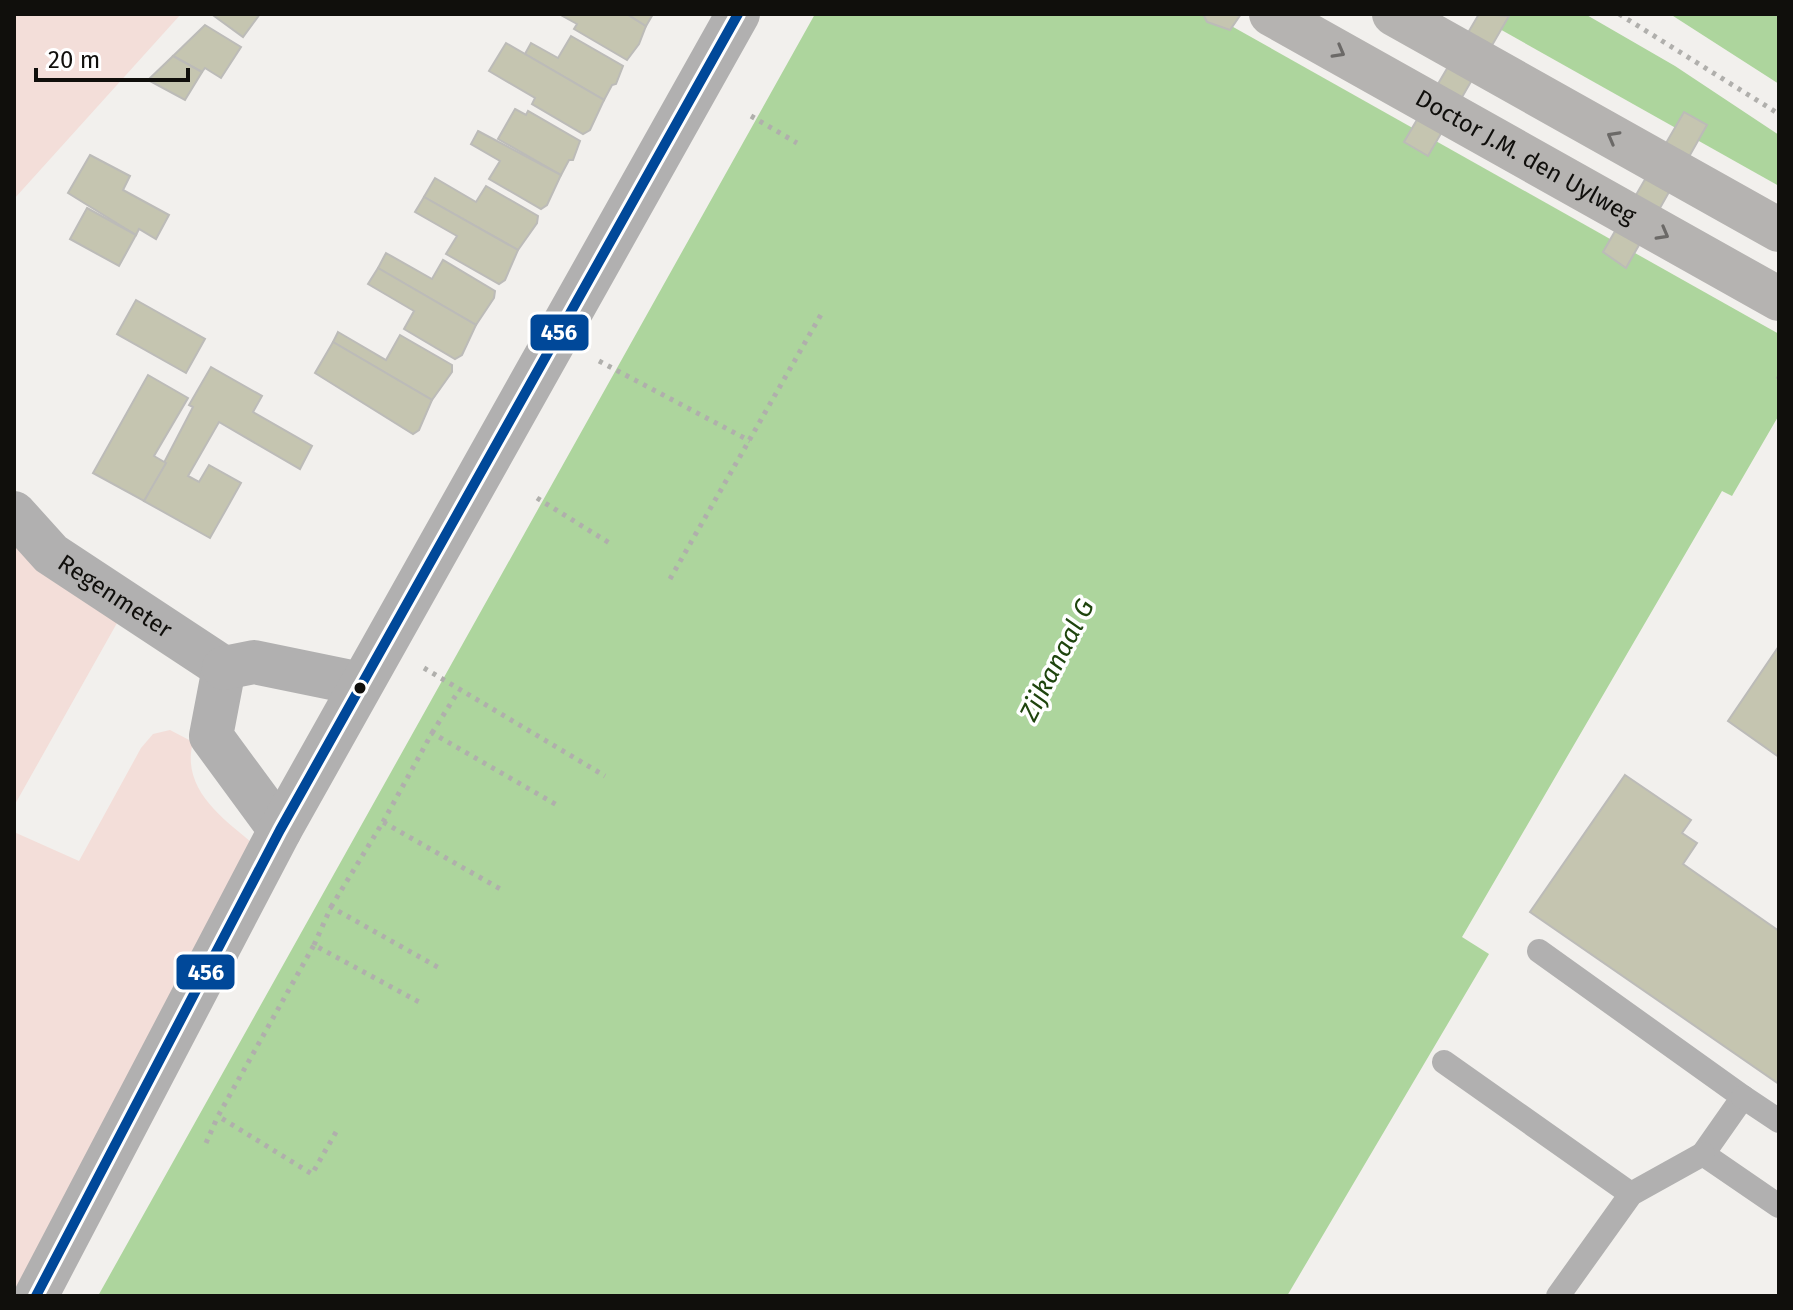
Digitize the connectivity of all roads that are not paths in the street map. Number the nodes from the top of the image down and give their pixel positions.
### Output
1 (738, 14) edge
2 (1271, 14) edge
3 (1394, 14) edge
4 (1779, 230) edge
5 (1779, 299) edge
6 (14, 513) edge
7 (224, 668) junction
8 (361, 684) junction
9 (280, 830) junction
10 (1539, 951) dead end
11 (1444, 1062) dead end
12 (1743, 1097) junction
13 (1779, 1121) edge
14 (1703, 1154) junction
15 (1631, 1194) junction
16 (1779, 1206) edge
17 (36, 1296) edge
18 (1558, 1296) edge

1 - 8 street
2 -> 5 main road, Doctor J.M. den Uylweg
4 -> 3 main road
6 - 7 street, Regenmeter
7 - 8 street
7 - 9 street
8 - 9 street
9 - 17 street
10 - 12 lane
11 - 15 lane
12 - 13 lane
12 - 14 lane
14 - 15 lane
14 - 16 lane
15 - 18 lane

